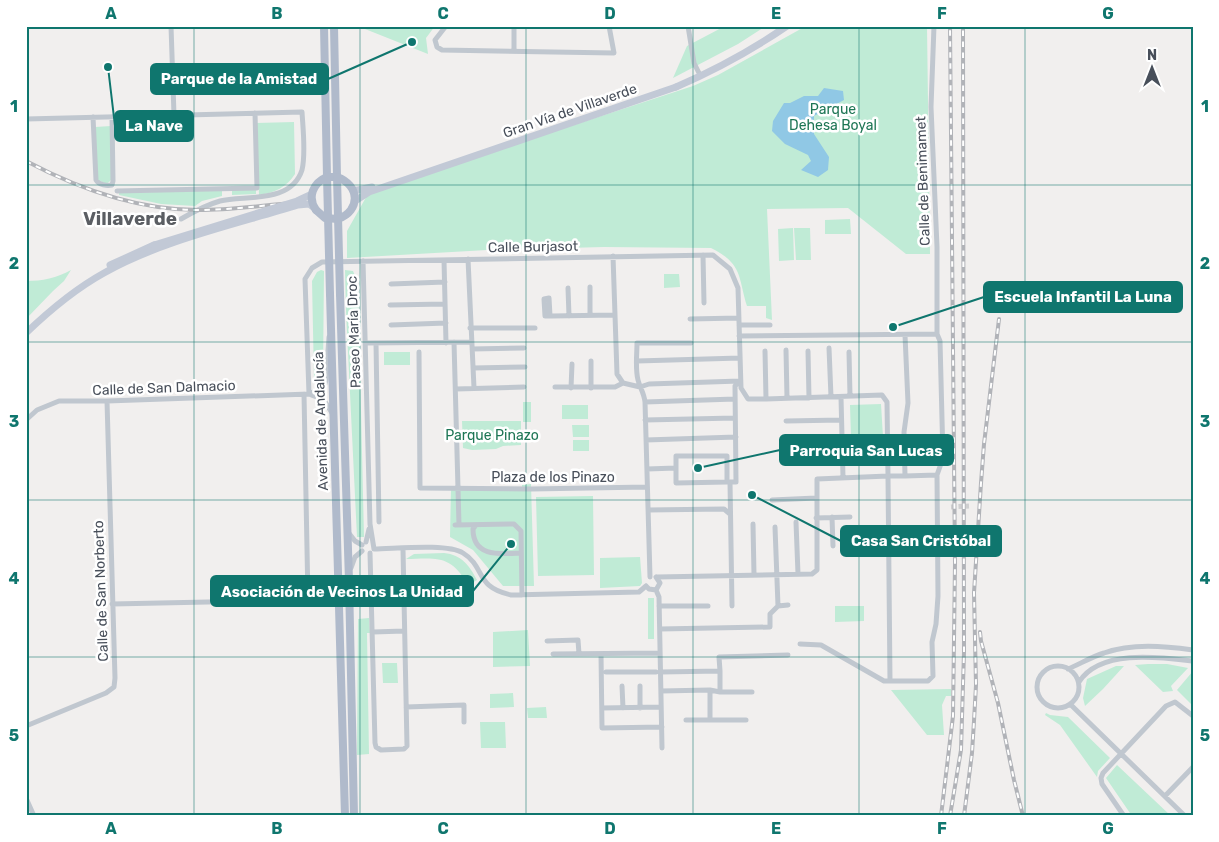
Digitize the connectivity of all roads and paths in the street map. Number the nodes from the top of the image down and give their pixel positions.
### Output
1 (171, 26) edge
2 (324, 26) edge
3 (334, 26) edge
4 (446, 26) edge
5 (514, 26) edge
6 (609, 26) edge
7 (688, 26) edge
8 (780, 26) edge
9 (787, 26) edge
10 (934, 26) edge
11 (514, 50) junction
12 (699, 73) junction
13 (676, 85) junction
14 (255, 113) junction
15 (174, 115) junction
16 (112, 117) junction
17 (94, 118) junction
18 (26, 120) edge
19 (327, 177) junction
20 (337, 177) junction
21 (257, 188) junction
22 (353, 190) junction
23 (117, 192) dead end
24 (312, 194) junction
25 (257, 197) junction
26 (354, 201) junction
27 (313, 207) junction
28 (181, 219) dead end
29 (328, 219) junction
30 (338, 219) junction
31 (703, 255) junction
32 (613, 256) junction
33 (468, 259) junction
34 (444, 260) junction
35 (363, 261) junction
36 (445, 282) junction
37 (391, 284) dead end
38 (590, 287) dead end
39 (568, 288) dead end
40 (704, 303) dead end
41 (445, 304) junction
42 (390, 305) dead end
43 (590, 315) junction
44 (614, 315) junction
45 (550, 316) dead end
46 (569, 316) junction
47 (739, 318) junction
48 (690, 320) dead end
49 (446, 323) junction
50 (391, 325) dead end
51 (739, 325) junction
52 (770, 325) dead end
53 (26, 327) edge
54 (331, 327) junction
55 (470, 328) junction
56 (535, 328) dead end
57 (26, 333) edge
58 (937, 334) junction
59 (905, 335) junction
60 (740, 336) junction
61 (454, 342) junction
62 (472, 342) junction
63 (366, 343) junction
64 (376, 343) junction
65 (446, 343) junction
66 (691, 343) dead end
67 (524, 348) dead end
68 (829, 348) dead end
69 (472, 349) junction
70 (786, 350) dead end
71 (765, 351) dead end
72 (808, 351) dead end
73 (419, 352) dead end
74 (848, 352) dead end
75 (740, 358) junction
76 (591, 361) dead end
77 (637, 361) junction
78 (572, 364) dead end
79 (525, 367) dead end
80 (473, 368) junction
81 (740, 381) junction
82 (623, 383) junction
83 (524, 387) dead end
84 (555, 387) dead end
85 (640, 387) junction
86 (456, 388) junction
87 (474, 388) junction
88 (570, 388) junction
89 (591, 388) junction
90 (306, 394) junction
91 (850, 396) junction
92 (831, 397) junction
93 (841, 397) junction
94 (787, 398) junction
95 (809, 398) junction
96 (735, 399) junction
97 (766, 399) junction
98 (107, 401) junction
99 (645, 402) junction
100 (333, 415) junction
101 (735, 418) junction
102 (26, 420) edge
103 (646, 420) junction
104 (786, 420) dead end
105 (841, 420) junction
106 (736, 437) junction
107 (842, 439) junction
108 (646, 440) junction
109 (785, 441) dead end
110 (842, 460) junction
111 (784, 462) dead end
112 (676, 468) junction
113 (647, 469) junction
114 (937, 475) junction
115 (888, 476) junction
116 (905, 476) junction
117 (843, 477) junction
118 (731, 482) junction
119 (458, 488) junction
120 (647, 488) junction
121 (816, 498) junction
122 (772, 500) dead end
123 (648, 510) junction
124 (730, 514) junction
125 (832, 517) junction
126 (850, 517) dead end
127 (816, 518) junction
128 (379, 522) dead end
129 (796, 522) dead end
130 (753, 524) dead end
131 (476, 525) junction
132 (775, 526) dead end
133 (347, 531) junction
134 (366, 545) junction
135 (833, 546) dead end
136 (403, 549) junction
137 (372, 551) junction
138 (521, 553) junction
139 (798, 574) junction
140 (754, 575) junction
141 (777, 575) junction
142 (732, 576) junction
143 (650, 577) junction
144 (657, 577) junction
145 (349, 581) junction
146 (646, 586) junction
147 (656, 590) junction
148 (522, 595) junction
149 (308, 600) junction
150 (321, 600) dead end
151 (112, 604) junction
152 (788, 605) dead end
153 (659, 606) junction
154 (708, 606) dead end
155 (732, 606) dead end
156 (778, 606) junction
157 (660, 629) junction
158 (404, 631) junction
159 (373, 632) junction
160 (547, 641) dead end
161 (800, 644) dead end
162 (1193, 650) edge
163 (660, 653) junction
164 (553, 654) dead end
165 (579, 654) junction
166 (601, 654) junction
167 (788, 655) dead end
168 (1193, 660) edge
169 (1068, 669) junction
170 (720, 671) junction
171 (606, 672) dead end
172 (659, 672) junction
173 (890, 682) junction
174 (1078, 682) junction
175 (622, 686) dead end
176 (640, 686) dead end
177 (710, 690) junction
178 (661, 691) junction
179 (720, 692) junction
180 (752, 692) dead end
181 (1070, 704) junction
182 (406, 707) junction
183 (661, 707) junction
184 (602, 708) junction
185 (623, 708) junction
186 (640, 708) junction
187 (1193, 716) edge
188 (686, 720) dead end
189 (710, 720) junction
190 (746, 720) dead end
191 (464, 722) dead end
192 (27, 725) edge
193 (662, 727) junction
194 (662, 748) dead end
195 (1121, 753) junction
196 (1193, 766) edge
197 (1165, 796) junction
198 (26, 798) edge
199 (34, 816) edge
200 (344, 816) edge
201 (354, 816) edge
202 (1124, 816) edge
203 (1185, 816) edge

1 - 15 street
2 - 19 main road, Avenida de Andalucía
3 - 20 main road, Avenida de Andalucía
4 - 11 street
5 - 11 street
6 - 11 street
7 - 12 street
8 - 12 street, Gran Vía de Villaverde
9 - 13 street, Gran Vía de Villaverde
10 - 58 street, Calle de Benimamet
12 - 13 street, Gran Vía de Villaverde
13 - 22 street, Gran Vía de Villaverde, bridge
13 - 26 street, Gran Vía de Villaverde, bridge
14 - 15 street
14 - 21 street
14 - 25 street
15 - 16 street
16 - 17 street
16 - 17 street
17 - 18 street
19 - 20 main road, bridge
19 - 24 main road, bridge
19 - 29 main road, Avenida de Andalucía, bridge
20 - 22 main road, bridge
20 - 30 main road, Avenida de Andalucía, bridge
21 - 23 street
21 - 25 street
22 - 26 main road, bridge
24 - 27 main road, bridge
24 - 53 street, bridge
25 - 28 street
26 - 30 main road, bridge
27 - 29 main road, bridge
27 - 57 street, bridge
29 - 30 main road, bridge
29 - 54 main road, Avenida de Andalucía, bridge
30 - 133 main road, Avenida de Andalucía, bridge
31 - 32 street, Calle Burjasot
31 - 40 street
31 - 47 street, Calle Burjasot
32 - 33 street, Calle Burjasot
32 - 44 street
33 - 34 street, Calle Burjasot
33 - 55 street
34 - 35 street, Calle Burjasot
34 - 36 street
35 - 63 street, Paseo María Droc
35 - 90 street, Paseo María Droc
36 - 37 street
36 - 41 street
38 - 43 street
39 - 46 street
41 - 42 street
41 - 49 street
43 - 44 street
43 - 46 street
44 - 82 street
45 - 46 street
47 - 48 street
47 - 51 street, Calle Burjasot
49 - 50 street
49 - 65 street
51 - 52 street
51 - 60 street, Calle Burjasot
54 - 90 street
54 - 100 main road, Avenida de Andalucía
55 - 56 street
55 - 62 street
58 - 59 street
58 - 114 street, Calle de Benimamet
59 - 60 street
59 - 116 street
60 - 75 street, Calle Burjasot
61 - 62 street
61 - 65 street
61 - 86 street
62 - 69 street
63 - 64 street
63 - 134 street, Paseo María Droc
64 - 65 street
64 - 128 street, Paseo María Droc
66 - 77 street
67 - 69 street
68 - 92 street
69 - 80 street
70 - 94 street
71 - 97 street
72 - 95 street
73 - 119 street, Plaza de los Pinazo
74 - 91 street
75 - 77 street
75 - 81 street, Calle Burjasot
76 - 89 street
77 - 85 street
78 - 88 street
79 - 80 street
80 - 87 street
81 - 85 street
81 - 96 street, Calle Burjasot
81 - 97 street
82 - 85 street
82 - 89 street
83 - 87 street
84 - 88 street
85 - 99 street
86 - 87 street
86 - 119 street
88 - 89 street
90 - 98 street, Calle de San Dalmacio
90 - 100 street
90 - 149 street, Paseo María Droc
91 - 93 street
91 - 115 street
92 - 93 street
92 - 95 street
93 - 105 street
94 - 95 street
94 - 97 street
96 - 99 street
96 - 101 street, Calle Burjasot
98 - 102 street, Calle de San Dalmacio
98 - 151 street, Calle de San Norberto
99 - 103 street
100 - 200 main road, Avenida de Andalucía
101 - 103 street
101 - 106 street, Calle Burjasot
103 - 108 street
104 - 105 street
105 - 107 street
106 - 108 street
106 - 118 street, Calle Burjasot
107 - 109 street
107 - 110 street
108 - 113 street
110 - 111 street
110 - 117 street
112 - 113 street
112 - 118 street
112 - 118 street
113 - 120 street
114 - 116 street
114 - 173 street, Calle de Benimamet
115 - 116 street
115 - 117 street
115 - 173 street
117 - 121 street
118 - 124 street
119 - 120 street, Plaza de los Pinazo
119 - 131 street
120 - 123 street
121 - 122 street
121 - 127 street
123 - 124 street
123 - 143 street
124 - 142 street
125 - 126 street
125 - 127 street
125 - 135 street
127 - 139 street
129 - 139 street
130 - 140 street
131 - 138 street
131 - 138 street
132 - 141 street
133 - 134 street
133 - 145 main road, Avenida de Andalucía
134 - 137 street, Paseo María Droc
134 - 137 street
134 - 145 street
136 - 137 street
136 - 148 street
136 - 158 street
137 - 159 street, Paseo María Droc
138 - 148 street
139 - 141 street
140 - 141 street
140 - 142 street
141 - 156 street
142 - 144 street
142 - 155 street
143 - 144 street
143 - 146 street
144 - 147 street
145 - 201 main road, Avenida de Andalucía
146 - 147 street
146 - 148 street
147 - 153 street
149 - 150 street
149 - 151 street
151 - 192 street, Calle de San Norberto
152 - 156 street
153 - 154 street
153 - 157 street
156 - 157 street
157 - 163 street
158 - 159 street
158 - 182 street
159 - 182 street, Paseo María Droc
160 - 165 street
161 - 173 street
162 - 169 street
163 - 166 street
163 - 172 street
164 - 165 street
165 - 166 street
166 - 184 street
167 - 170 street
168 - 174 street
169 - 174 street
169 - 181 street
170 - 172 street
170 - 179 street
171 - 172 street
172 - 178 street
174 - 181 street
175 - 185 street
176 - 186 street
177 - 178 street
177 - 179 street
177 - 189 street
178 - 183 street
179 - 180 street
181 - 195 street
182 - 191 street
183 - 186 street
183 - 193 street
184 - 185 street
184 - 193 street
185 - 186 street
187 - 195 street
188 - 189 street
189 - 190 street
193 - 194 street
195 - 197 street
195 - 202 street
196 - 197 street
197 - 203 street
198 - 199 street

